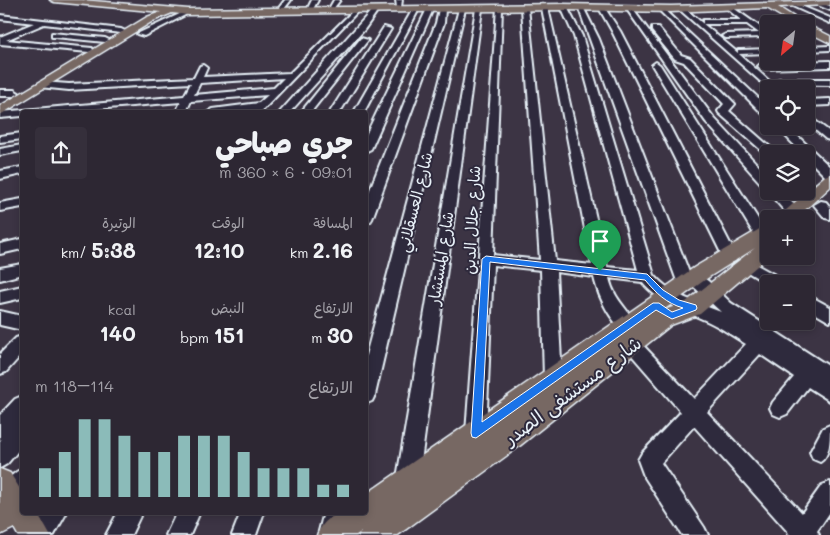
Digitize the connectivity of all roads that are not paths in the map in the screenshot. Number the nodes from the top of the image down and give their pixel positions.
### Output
1 (49, 0) edge
2 (82, 0) edge
3 (110, 0) edge
4 (288, 0) edge
5 (792, 2) edge
6 (399, 3) edge
7 (818, 3) junction
8 (830, 3) edge
9 (313, 4) edge
10 (335, 4) edge
11 (522, 4) edge
12 (547, 4) edge
13 (574, 4) edge
14 (598, 4) edge
15 (126, 5) junction
16 (445, 5) edge
17 (767, 5) junction
18 (355, 6) edge
19 (375, 6) edge
20 (423, 6) edge
21 (470, 6) edge
22 (662, 6) junction
23 (727, 6) junction
24 (632, 7) junction
25 (170, 8) junction
26 (282, 8) junction
27 (681, 8) junction
28 (698, 8) junction
29 (830, 8) edge
30 (498, 9) junction
31 (188, 12) junction
32 (785, 15) edge
33 (3, 20) edge
34 (142, 20) junction
35 (830, 21) edge
36 (42, 22) junction
37 (706, 22) dead end
38 (748, 22) junction
39 (59, 24) junction
40 (362, 28) junction
41 (380, 29) junction
42 (815, 29) edge
43 (404, 30) junction
44 (121, 31) junction
45 (760, 31) edge
46 (815, 31) edge
47 (830, 31) edge
48 (141, 34) dead end
49 (55, 35) dead end
50 (726, 36) dead end
51 (760, 36) edge
52 (107, 40) junction
53 (830, 40) edge
54 (0, 42) edge
55 (16, 44) junction
56 (830, 48) edge
57 (815, 49) edge
58 (89, 50) junction
59 (760, 51) edge
60 (741, 52) dead end
61 (272, 64) dead end
62 (815, 64) edge
63 (656, 65) dead end
64 (829, 65) edge
65 (240, 66) dead end
66 (204, 68) dead end
67 (168, 70) dead end
68 (814, 70) edge
69 (130, 72) dead end
70 (101, 73) dead end
71 (294, 75) junction
72 (272, 76) junction
73 (236, 78) junction
74 (197, 80) junction
75 (771, 80) edge
76 (160, 82) junction
77 (830, 82) edge
78 (815, 83) edge
79 (120, 85) junction
80 (42, 86) junction
81 (86, 87) junction
82 (277, 91) junction
83 (0, 93) edge
84 (14, 93) junction
85 (229, 96) junction
86 (188, 99) junction
87 (146, 102) junction
88 (830, 102) edge
89 (815, 103) edge
90 (760, 105) edge
91 (1, 108) edge
92 (66, 109) junction
93 (102, 109) edge
94 (259, 109) edge
95 (54, 110) edge
96 (182, 110) edge
97 (244, 110) edge
98 (287, 110) edge
99 (308, 110) edge
100 (336, 110) edge
101 (360, 110) edge
102 (725, 112) junction
103 (743, 112) dead end
104 (20, 113) edge
105 (815, 124) edge
106 (790, 135) edge
107 (20, 136) edge
108 (830, 137) edge
109 (0, 139) edge
110 (368, 143) edge
111 (762, 145) edge
112 (20, 148) edge
113 (0, 152) edge
114 (20, 171) edge
115 (830, 174) edge
116 (0, 175) edge
117 (760, 175) edge
118 (830, 179) edge
119 (820, 198) edge
120 (781, 200) edge
121 (20, 203) edge
122 (0, 207) edge
123 (788, 210) edge
124 (802, 210) edge
125 (368, 211) edge
126 (760, 229) edge
127 (760, 243) edge
128 (20, 244) edge
129 (0, 249) edge
130 (486, 259) junction
131 (738, 261) junction
132 (548, 265) junction
133 (20, 269) edge
134 (600, 271) junction
135 (0, 274) edge
136 (762, 275) edge
137 (647, 277) junction
138 (20, 292) edge
139 (689, 294) junction
140 (0, 297) edge
141 (815, 306) edge
142 (830, 315) edge
143 (0, 318) edge
144 (733, 320) junction
145 (20, 323) edge
146 (630, 335) junction
147 (758, 344) junction
148 (20, 346) edge
149 (0, 366) edge
150 (806, 376) junction
151 (830, 377) edge
152 (553, 378) junction
153 (368, 384) edge
154 (830, 392) edge
155 (20, 406) edge
156 (780, 408) dead end
157 (694, 412) junction
158 (0, 430) edge
159 (20, 432) edge
160 (476, 433) junction
161 (0, 457) edge
162 (406, 483) junction
163 (830, 493) edge
164 (10, 498) edge
165 (419, 503) junction
166 (368, 509) edge
167 (20, 513) edge
168 (21, 515) edge
169 (54, 515) edge
170 (129, 515) edge
171 (188, 515) edge
172 (252, 515) edge
173 (335, 515) edge
174 (360, 515) edge
175 (803, 534) edge
176 (35, 535) edge
177 (40, 535) edge
178 (118, 535) edge
179 (178, 535) edge
180 (244, 535) edge
181 (331, 535) edge
182 (374, 535) edge
183 (696, 535) edge

1 - 15 main road
1 - 34 main road
2 - 15 main road
3 - 25 main road
4 - 26 street
5 - 7 main road
5 - 17 main road
5 - 22 main road
5 - 35 street
6 - 19 main road
6 - 20 main road
7 - 8 main road
7 - 29 street
9 - 10 main road
9 - 26 main road
10 - 18 main road
11 - 12 main road
11 - 21 main road
11 - 30 main road
11 - 132 street
12 - 13 main road
12 - 134 street
13 - 14 main road
13 - 137 street
13 - 139 street
14 - 24 main road
14 - 131 street
15 - 25 main road
16 - 20 main road
16 - 21 main road
16 - 125 street
17 - 23 main road
17 - 32 main road
18 - 19 main road
18 - 31 main road
18 - 71 street
19 - 20 main road
19 - 40 street
20 - 43 street
20 - 110 street
21 - 30 main road
21 - 153 street, شارع العسقلاني
21 - 162 street, شارع المستشار
22 - 24 main road
22 - 24 main road
22 - 27 main road
22 - 28 main road
22 - 90 street
23 - 28 main road
23 - 38 street
24 - 102 street
24 - 117 street
25 - 26 main road
25 - 31 main road
25 - 34 main road
25 - 80 main road
27 - 28 main road
27 - 75 street
30 - 130 street, شارع جلال الدين
31 - 48 street
33 - 36 street
34 - 44 main road
36 - 39 street
36 - 54 street
37 - 38 street
38 - 45 street
39 - 44 street
39 - 55 street
40 - 41 street
40 - 98 street
41 - 43 street
41 - 99 street
41 - 100 street
42 - 47 street
43 - 101 street
44 - 52 main road
46 - 53 main road
49 - 52 street
50 - 51 street
52 - 58 main road
54 - 55 street
55 - 58 street
56 - 57 street
58 - 84 main road
59 - 60 street
61 - 72 street
62 - 64 street
63 - 126 street
65 - 73 street
66 - 74 street
67 - 76 street
68 - 77 street
69 - 79 street
70 - 81 street
71 - 72 street
71 - 82 street
72 - 73 street
73 - 74 street
73 - 85 street
74 - 76 street
74 - 86 street
76 - 79 street
76 - 87 street
77 - 78 street
79 - 81 street
79 - 93 street
80 - 81 street
80 - 91 main road
81 - 92 street
82 - 85 street
82 - 94 street
83 - 84 street
84 - 91 main road
85 - 86 street
86 - 87 street
86 - 96 street
87 - 93 street
88 - 89 street
91 - 104 street
92 - 93 street
92 - 95 street
94 - 97 street
102 - 103 street
102 - 111 street
105 - 108 street
106 - 115 street
107 - 109 street
112 - 113 street
114 - 116 street
118 - 119 main road
119 - 124 main road
120 - 123 street
121 - 122 street
127 - 131 main road, شارع مستشفى الصدر
128 - 129 street
130 - 132 street
130 - 160 street, شارع جلال الدين
131 - 136 street
131 - 139 main road, شارع مستشفى الصدر
132 - 134 street
132 - 152 street
133 - 135 street
134 - 137 street
134 - 146 street
137 - 139 street
138 - 140 street
139 - 144 street
139 - 146 main road, شارع مستشفى الصدر
141 - 142 street
143 - 145 street
144 - 147 street
144 - 151 street
146 - 152 main road, شارع مستشفى الصدر
146 - 157 street
146 - 165 main road, شارع مستشفى الصدر
147 - 150 street
147 - 157 street
148 - 149 street
150 - 154 street
150 - 156 street
152 - 160 main road, شارع مستشفى الصدر
155 - 158 street
157 - 175 street
157 - 183 street
159 - 161 street
160 - 162 main road, شارع مستشفى الصدر
162 - 165 street
162 - 166 main road, شارع مستشفى الصدر
163 - 175 street
164 - 167 main road
165 - 182 main road, شارع مستشفى الصدر
168 - 176 main road
169 - 177 street
170 - 178 street
171 - 179 street
172 - 180 street
173 - 181 street
174 - 181 main road, شارع مستشفى الصدر

